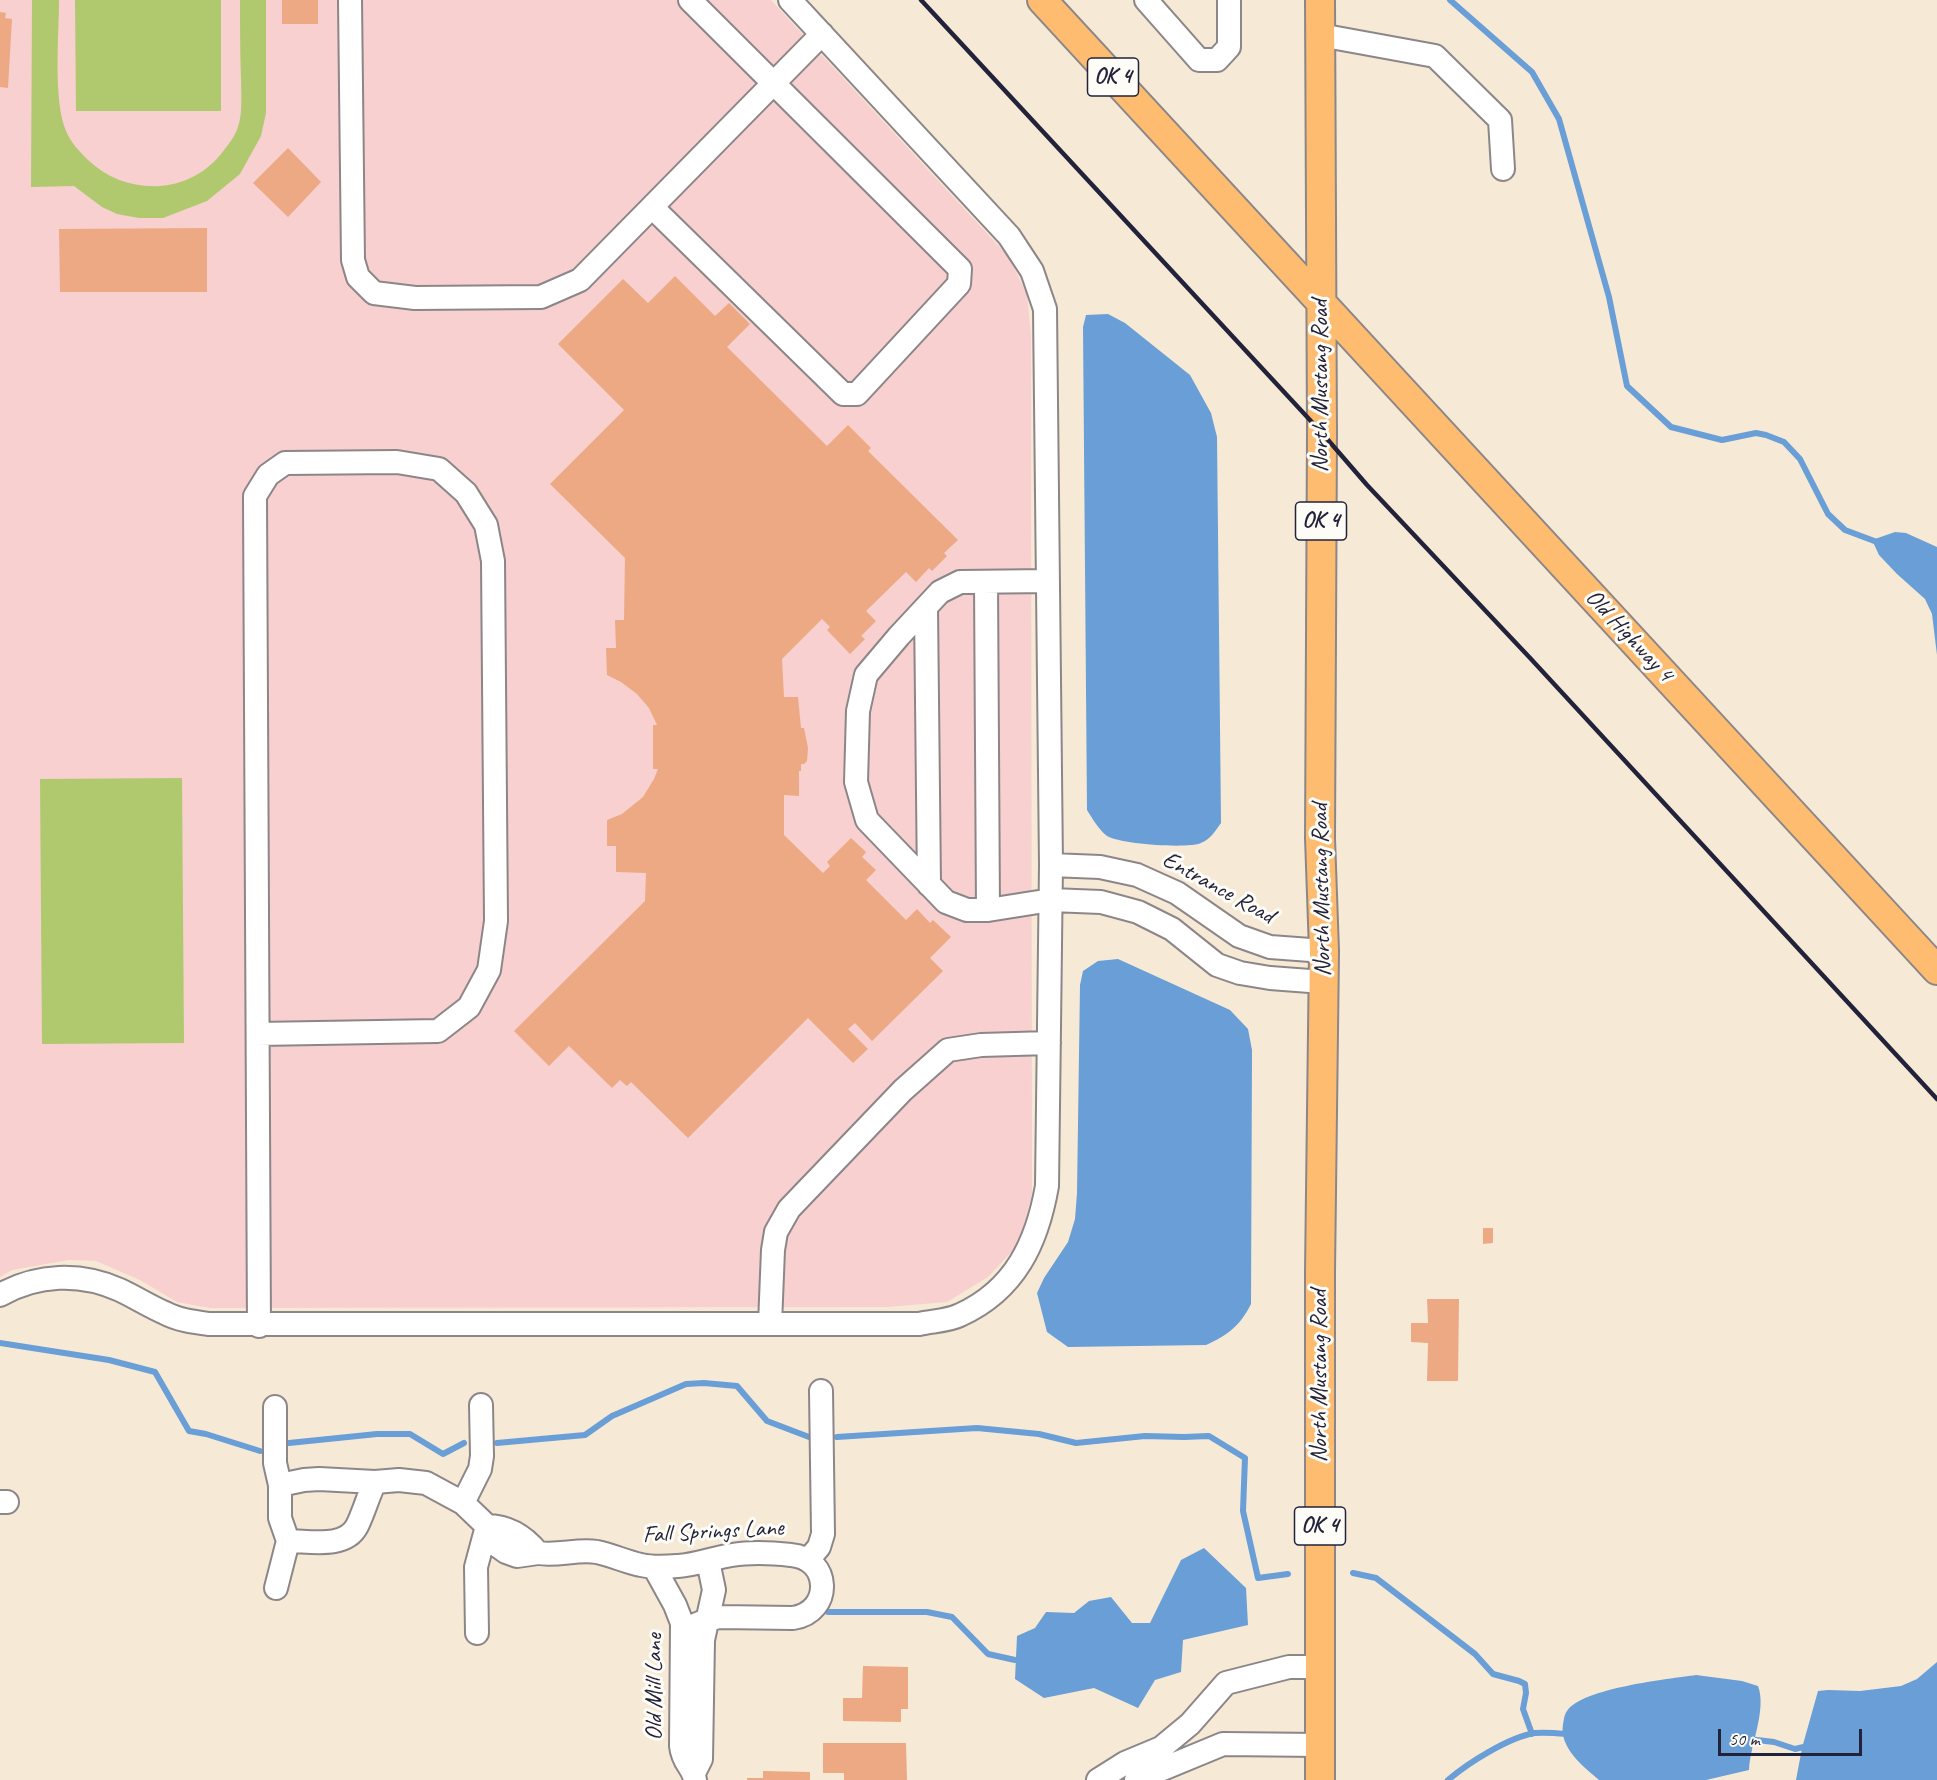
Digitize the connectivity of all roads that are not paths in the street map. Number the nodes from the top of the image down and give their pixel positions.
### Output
1 (350, 0) edge
2 (690, 0) edge
3 (790, 0) edge
4 (1042, 0) edge
5 (1146, 0) edge
6 (1229, 0) edge
7 (1320, 0) edge
8 (822, 34) junction
9 (1320, 35) junction
10 (774, 83) junction
11 (1503, 169) dead end
12 (652, 207) junction
13 (1320, 301) junction
14 (1048, 581) junction
15 (986, 582) junction
16 (926, 607) junction
17 (1051, 866) junction
18 (929, 885) junction
19 (1051, 900) junction
20 (988, 910) junction
21 (1324, 951) junction
22 (1937, 970) edge
23 (1323, 982) junction
24 (258, 1034) junction
25 (1049, 1043) junction
26 (0, 1295) edge
27 (770, 1324) junction
28 (259, 1326) junction
29 (821, 1391) dead end
30 (481, 1405) dead end
31 (275, 1407) dead end
32 (375, 1482) junction
33 (280, 1485) junction
34 (463, 1503) junction
35 (487, 1526) junction
36 (288, 1540) junction
37 (808, 1560) junction
38 (708, 1561) junction
39 (654, 1567) junction
40 (276, 1588) dead end
41 (707, 1620) junction
42 (683, 1630) junction
43 (477, 1633) dead end
44 (1320, 1667) junction
45 (1178, 1734) junction
46 (1320, 1745) junction
47 (1189, 1757) junction
48 (695, 1776) edge
49 (1098, 1780) edge
50 (1136, 1780) edge
51 (1320, 1780) edge

1 - 12 street
2 - 10 street
3 - 8 street
4 - 13 main road, OK 4
5 - 6 street
7 - 9 main road, North Mustang Road
8 - 10 street
8 - 14 street
9 - 11 street
9 - 13 main road, North Mustang Road
10 - 12 street
10 - 12 street
13 - 21 main road, North Mustang Road / OK 4
13 - 22 main road, Old Highway 4
14 - 15 street
14 - 17 street
15 - 16 street
15 - 20 street
16 - 18 street
16 - 18 street
17 - 19 street
17 - 21 street, Entrance Road
18 - 20 street
19 - 20 street
19 - 23 street
19 - 25 street
21 - 23 main road, North Mustang Road / OK 4
23 - 44 main road, North Mustang Road / OK 4
24 - 24 street
24 - 28 street
25 - 27 street
25 - 27 street
26 - 28 street
27 - 28 street
29 - 37 street
30 - 34 street
31 - 33 street
32 - 33 street, Fall Springs Lane
32 - 34 street, Fall Springs Lane
32 - 36 street
33 - 36 street
34 - 35 street, Fall Springs Lane
35 - 39 street, Fall Springs Lane
35 - 43 street
36 - 40 street
37 - 38 street, Fall Springs Lane
37 - 41 street, Fall Springs Lane
38 - 39 street, Fall Springs Lane
38 - 41 street, Old Mill Lane
39 - 42 street, Old Mill Lane
41 - 42 street, Fall Springs Lane
41 - 48 street, Old Mill Lane
42 - 48 street, Old Mill Lane
44 - 45 street
44 - 46 main road, North Mustang Road / OK 4
45 - 47 street
45 - 49 street
46 - 47 street
46 - 51 main road, North Mustang Road / OK 4
47 - 50 street

